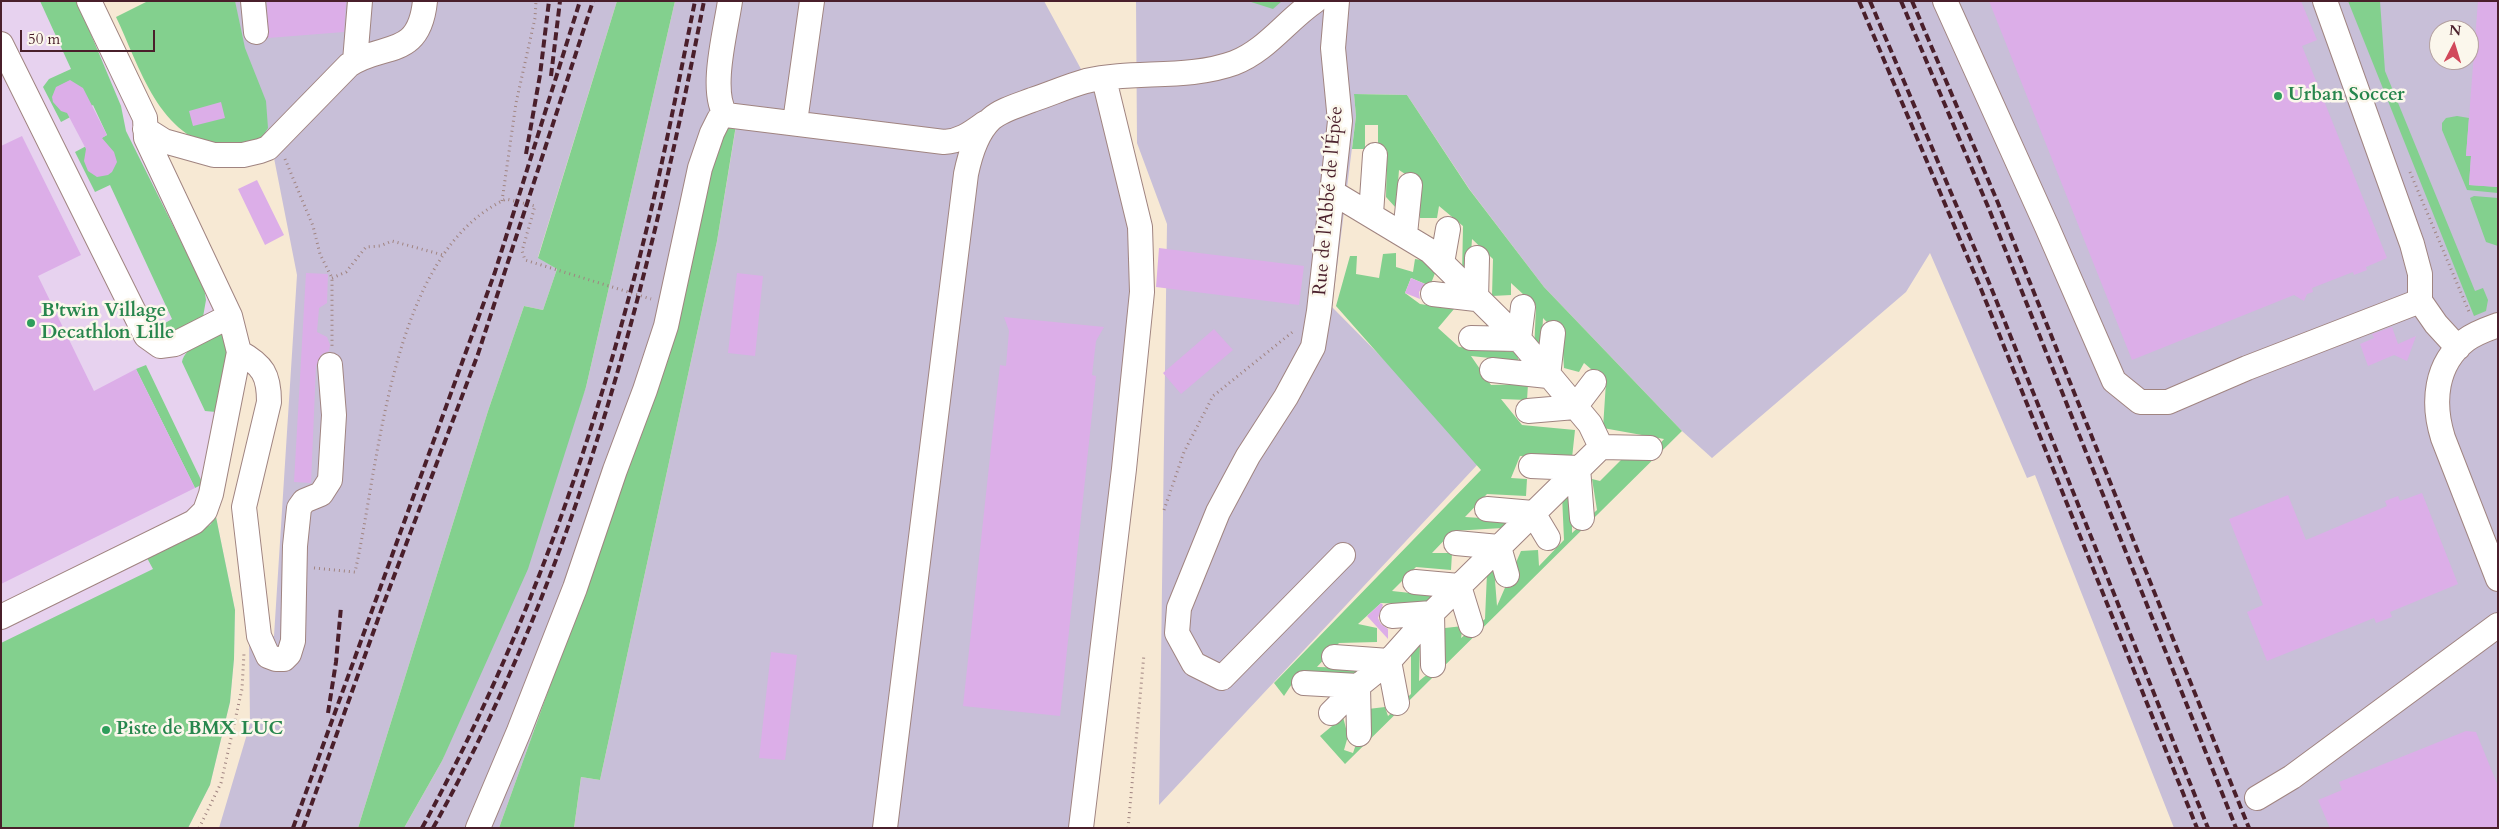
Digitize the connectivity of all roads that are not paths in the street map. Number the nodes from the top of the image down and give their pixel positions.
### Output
1 (89, 1) edge
2 (253, 1) edge
3 (360, 1) edge
4 (425, 1) edge
5 (730, 1) edge
6 (812, 1) edge
7 (1315, 1) edge
8 (1337, 1) edge
9 (1945, 1) edge
10 (2325, 1) edge
11 (256, 32) dead end
12 (1, 44) edge
13 (355, 61) junction
14 (1104, 79) junction
15 (726, 115) junction
16 (991, 119) junction
17 (795, 122) junction
18 (145, 129) junction
19 (1375, 155) dead end
20 (1410, 185) dead end
21 (1332, 192) junction
22 (1371, 214) junction
23 (1448, 229) dead end
24 (1405, 234) junction
25 (1477, 258) dead end
26 (1442, 263) junction
27 (1433, 294) dead end
28 (1476, 298) junction
29 (2420, 301) junction
30 (1523, 306) dead end
31 (230, 316) junction
32 (2498, 325) edge
33 (1553, 333) dead end
34 (1471, 338) dead end
35 (1519, 339) junction
36 (2458, 348) junction
37 (239, 352) junction
38 (330, 365) road end
39 (1492, 370) dead end
40 (1548, 376) junction
41 (1594, 382) dead end
42 (1575, 407) junction
43 (1528, 411) dead end
44 (1601, 447) junction
45 (1650, 448) dead end
46 (1531, 466) dead end
47 (1578, 468) junction
48 (1487, 509) dead end
49 (1533, 513) junction
50 (1582, 518) dead end
51 (1548, 538) dead end
52 (1456, 543) dead end
53 (1498, 547) junction
54 (1344, 555) dead end
55 (1506, 575) dead end
56 (2498, 579) edge
57 (1415, 582) dead end
58 (1459, 586) junction
59 (1432, 613) junction
60 (1392, 616) dead end
61 (1, 617) edge
62 (1471, 625) dead end
63 (2498, 625) edge
64 (1334, 656) dead end
65 (1389, 661) junction
66 (1433, 665) dead end
67 (1304, 683) dead end
68 (1358, 686) junction
69 (1397, 703) dead end
70 (1331, 713) dead end
71 (1359, 734) dead end
72 (2257, 798) dead end
73 (478, 828) edge
74 (885, 828) edge
75 (1081, 828) edge

1 - 18 street
2 - 11 street
3 - 13 street
4 - 13 street
5 - 15 street
6 - 17 street
7 - 14 street
8 - 21 street, Rue de l'Abbé de l'Épée
9 - 29 street
10 - 29 street
12 - 31 street
13 - 18 street
14 - 16 street
14 - 75 street
15 - 17 street
15 - 73 street
16 - 17 street
16 - 74 street
18 - 31 street
19 - 22 street
20 - 24 street
21 - 22 street
21 - 54 street, Rue de l'Abbé de l'Épée
22 - 24 street
23 - 26 street
24 - 26 street
25 - 28 street
26 - 28 street
27 - 28 street
28 - 35 street
29 - 36 street
30 - 35 street
31 - 37 street
32 - 36 street
33 - 40 street
34 - 35 street
35 - 40 street
36 - 56 street
37 - 38 street
37 - 61 street
39 - 40 street
40 - 42 street
41 - 42 street
42 - 43 street
42 - 44 street
44 - 45 street
44 - 47 street
46 - 47 street
47 - 49 street
47 - 50 street
48 - 49 street
49 - 51 street
49 - 53 street
52 - 53 street
53 - 55 street
53 - 58 street
57 - 58 street
58 - 59 street
58 - 62 street
59 - 60 street
59 - 65 street
59 - 66 street
63 - 72 street
64 - 65 street
65 - 68 street
65 - 69 street
67 - 68 street
68 - 70 street
68 - 71 street

